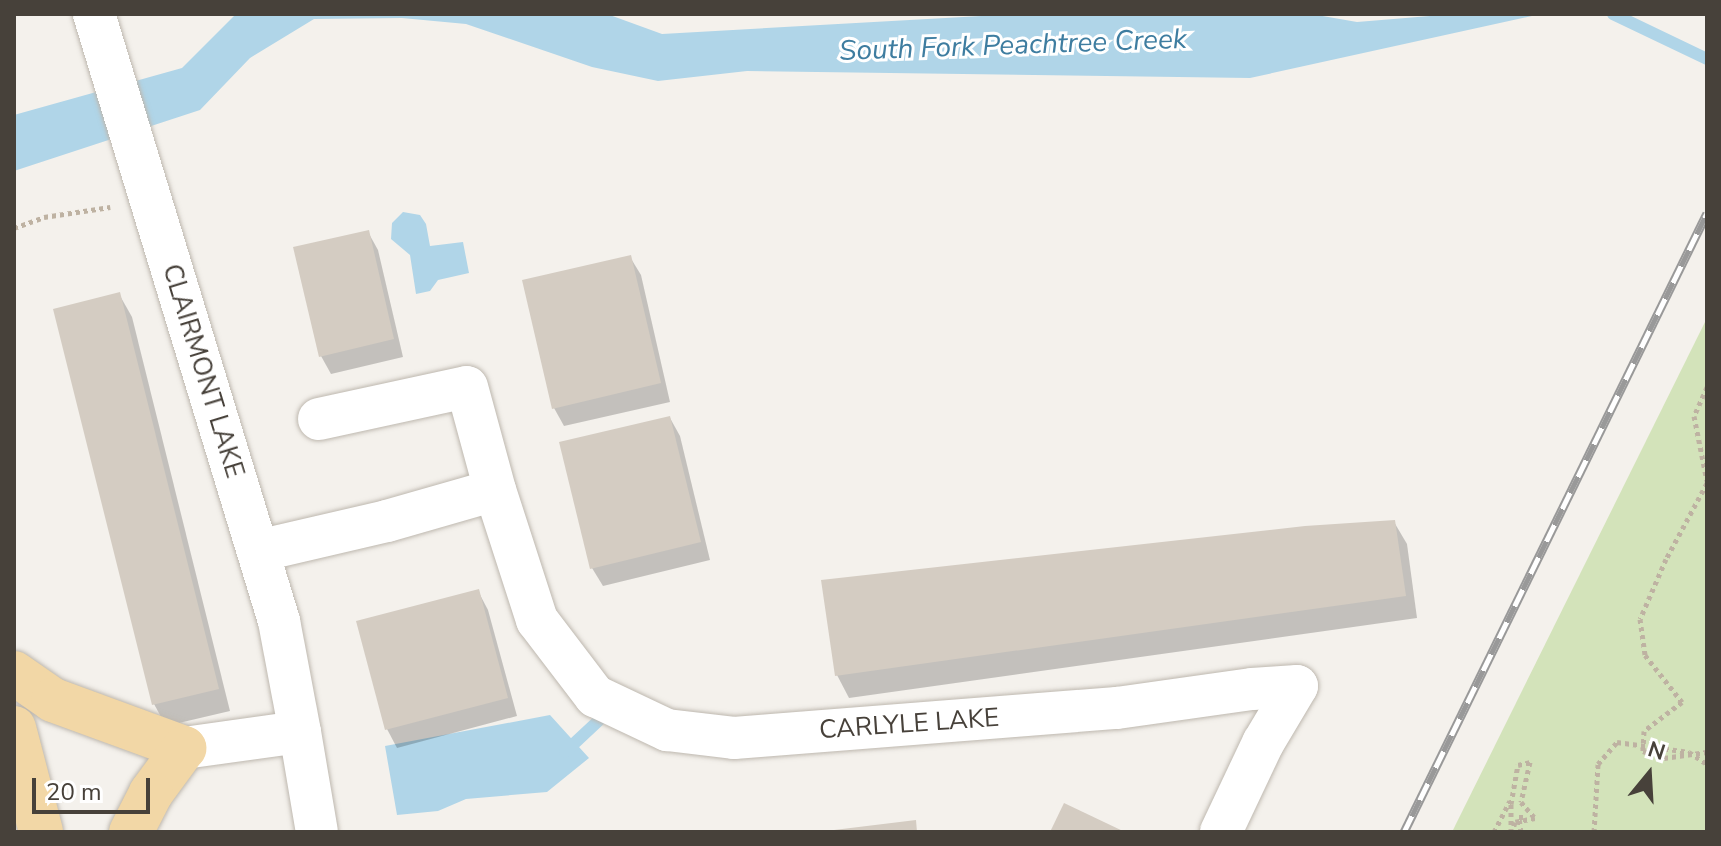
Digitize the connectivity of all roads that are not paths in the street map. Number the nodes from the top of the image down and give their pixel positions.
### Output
1 (100, 33) edge
2 (319, 419) dead end
3 (495, 490) junction
4 (258, 551) junction
5 (14, 673) edge
6 (14, 728) edge
7 (300, 732) junction
8 (184, 748) junction
9 (41, 832) edge
10 (131, 832) edge
11 (317, 832) edge
12 (1221, 832) edge

1 - 4 street, CLAIRMONT LAKE
2 - 3 street, CARLYLE LAKE
3 - 4 street
3 - 12 street, CARLYLE LAKE
4 - 7 street, CLAIRMONT LAKE
5 - 8 main road
6 - 9 main road
7 - 8 street
7 - 11 street
8 - 10 main road

